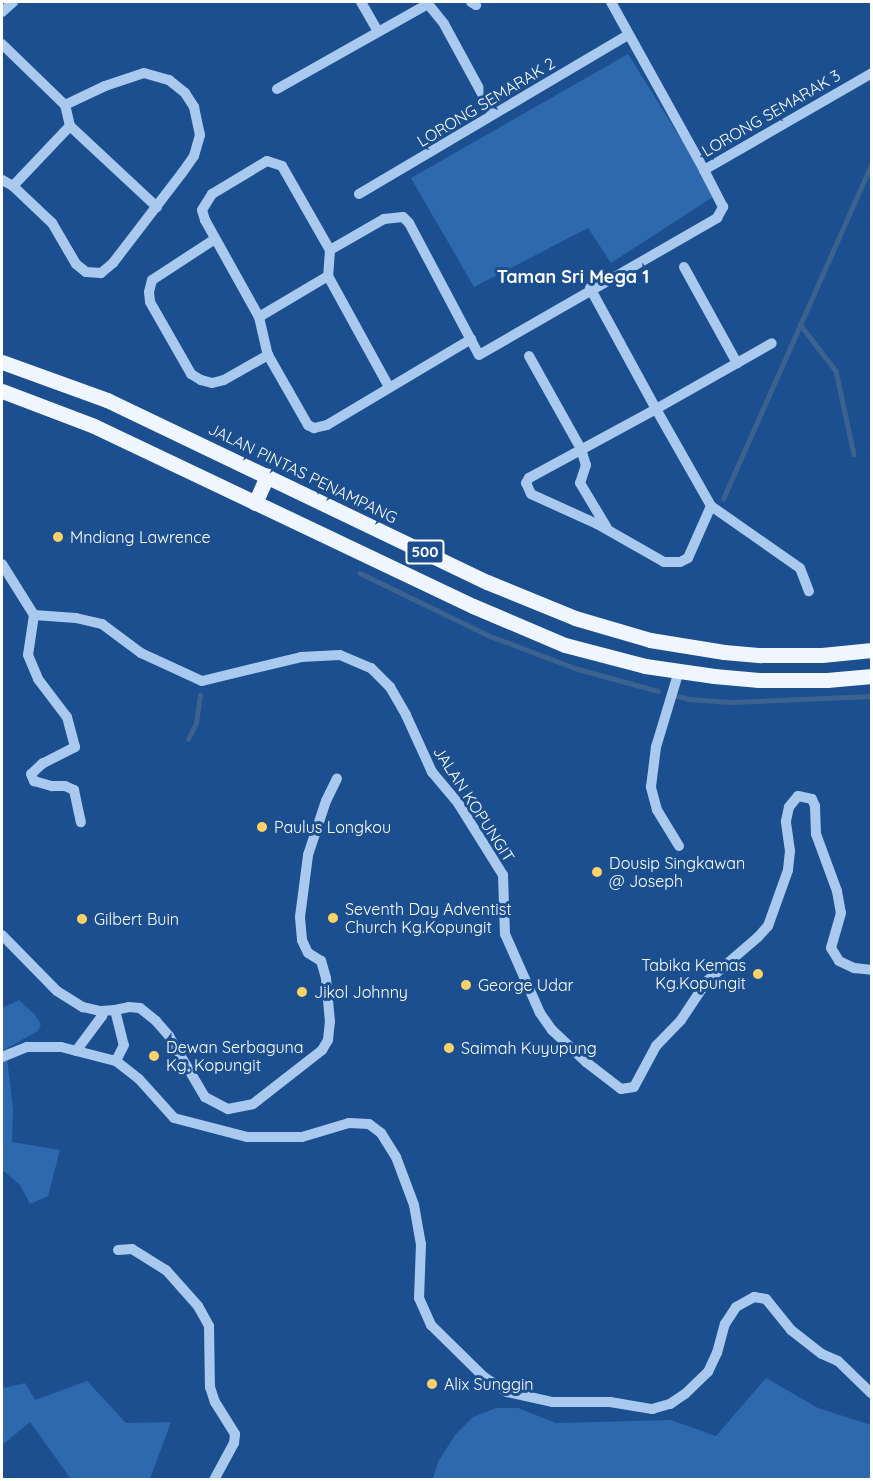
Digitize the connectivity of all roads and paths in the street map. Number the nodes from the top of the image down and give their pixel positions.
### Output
1 (13, 2) edge
2 (362, 2) edge
3 (611, 2) edge
4 (2, 12) edge
5 (378, 31) junction
6 (628, 35) junction
7 (2, 44) edge
8 (872, 73) edge
9 (277, 89) dead end
10 (65, 105) junction
11 (493, 114) junction
12 (70, 126) junction
13 (704, 170) junction
14 (2, 180) edge
15 (13, 186) junction
16 (359, 194) dead end
17 (157, 207) junction
18 (215, 239) junction
19 (330, 250) junction
20 (684, 267) dead end
21 (328, 276) junction
22 (590, 288) junction
23 (259, 317) junction
24 (471, 339) junction
25 (772, 344) dead end
26 (268, 355) junction
27 (529, 356) dead end
28 (2, 362) edge
29 (737, 363) junction
30 (389, 387) junction
31 (2, 392) edge
32 (656, 409) junction
33 (581, 449) junction
34 (267, 476) junction
35 (255, 503) junction
36 (711, 506) junction
37 (609, 530) junction
38 (2, 564) edge
39 (809, 591) dead end
40 (34, 615) junction
41 (872, 650) edge
42 (679, 671) junction
43 (872, 676) edge
44 (337, 778) dead end
45 (81, 822) dead end
46 (679, 846) dead end
47 (2, 935) edge
48 (872, 970) edge
49 (115, 1010) junction
50 (101, 1011) junction
51 (76, 1051) junction
52 (2, 1057) edge
53 (116, 1061) junction
54 (118, 1250) dead end
55 (872, 1394) edge
56 (214, 1479) edge

1 - 4 street
2 - 5 street
3 - 6 street
5 - 9 street
5 - 11 street
6 - 11 street, LORONG SEMARAK 2
6 - 13 street
7 - 10 street
8 - 13 street, LORONG SEMARAK 3
10 - 12 street
10 - 17 street
11 - 16 street, LORONG SEMARAK 2
12 - 15 street
12 - 17 street
13 - 22 street, LORONG SEMARAK 3
14 - 15 street
15 - 17 street
18 - 19 street
18 - 23 street
18 - 26 street
19 - 21 street
19 - 24 street
20 - 29 street
21 - 23 street
21 - 30 street
22 - 24 street
22 - 32 street
23 - 26 street
24 - 30 street
25 - 29 street
26 - 30 street
27 - 33 street
28 - 34 main road, JALAN PINTAS PENAMPANG / 500
29 - 32 street
31 - 35 main road, 500
32 - 33 street
32 - 36 street
33 - 37 street
33 - 37 street
34 - 35 main road
34 - 41 main road, JALAN PINTAS PENAMPANG / 500
35 - 42 main road, 500
36 - 37 street
36 - 39 street
38 - 40 street
40 - 45 street
40 - 48 street, JALAN KOPUNGIT
42 - 43 main road, 500
42 - 46 street
44 - 49 street
47 - 50 street
49 - 50 street
49 - 53 street
50 - 51 street
51 - 52 street
51 - 53 street
53 - 55 street
54 - 56 street

